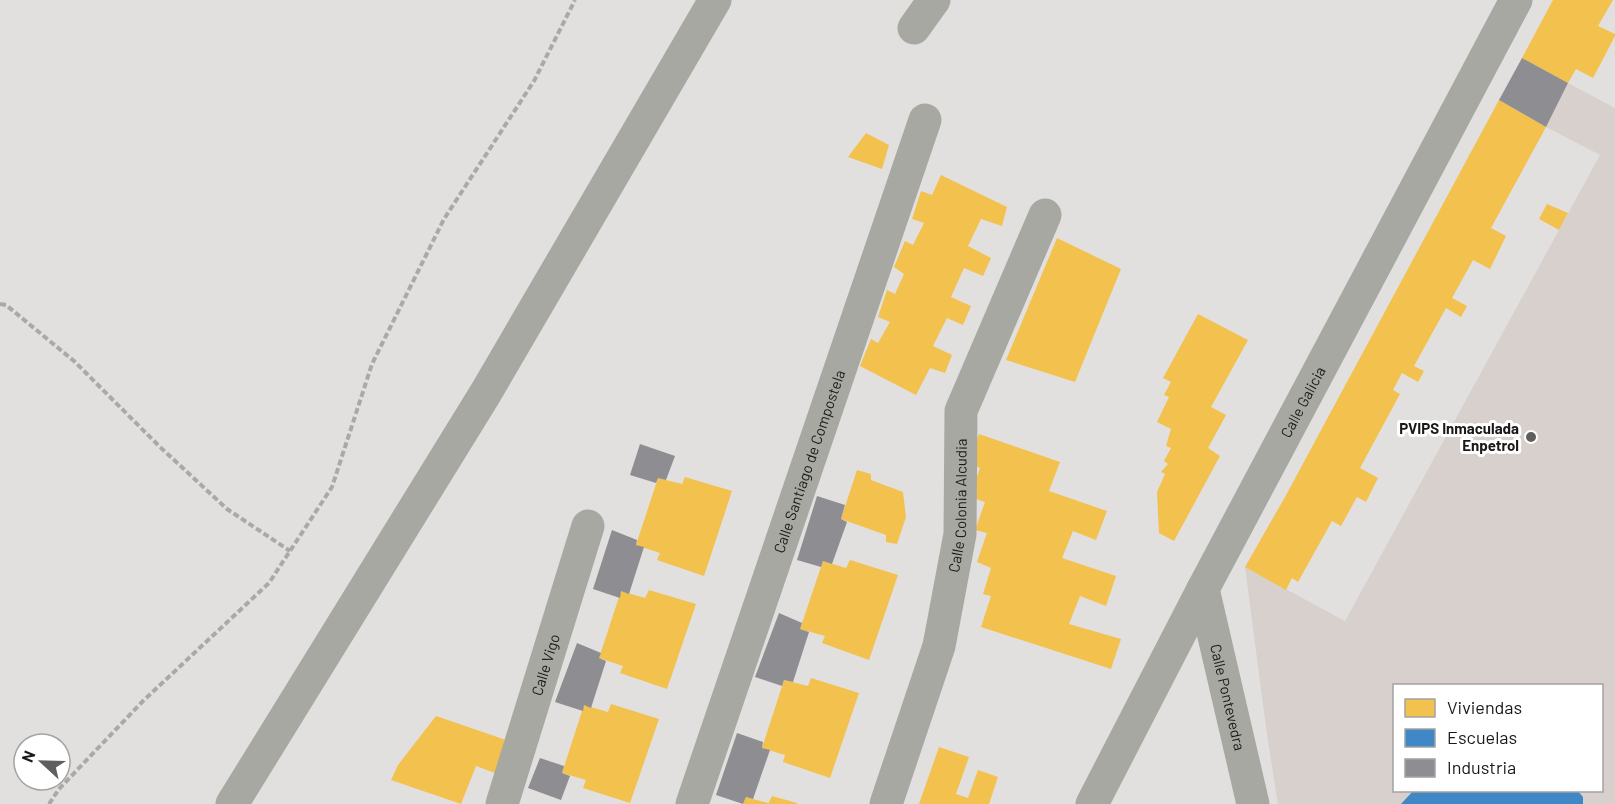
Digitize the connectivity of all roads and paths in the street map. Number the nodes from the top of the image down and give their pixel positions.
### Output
1 (575, 0) edge
2 (715, 0) edge
3 (934, 0) edge
4 (1516, 0) edge
5 (914, 28) dead end
6 (925, 120) dead end
7 (1045, 215) dead end
8 (0, 303) edge
9 (588, 526) dead end
10 (290, 551) junction
11 (1203, 589) junction
12 (49, 804) edge
13 (232, 804) edge
14 (502, 804) edge
15 (692, 804) edge
16 (886, 804) edge
17 (1092, 804) edge
18 (1253, 804) edge

1 - 10 path
2 - 13 street
3 - 5 street
4 - 11 street, Calle Galicia
6 - 15 street, Calle Santiago de Compostela
7 - 16 street, Calle Colonia Alcudia
8 - 10 path
9 - 14 street, Calle Vigo
10 - 12 path
11 - 17 street, Calle Galicia
11 - 18 street, Calle Pontevedra

